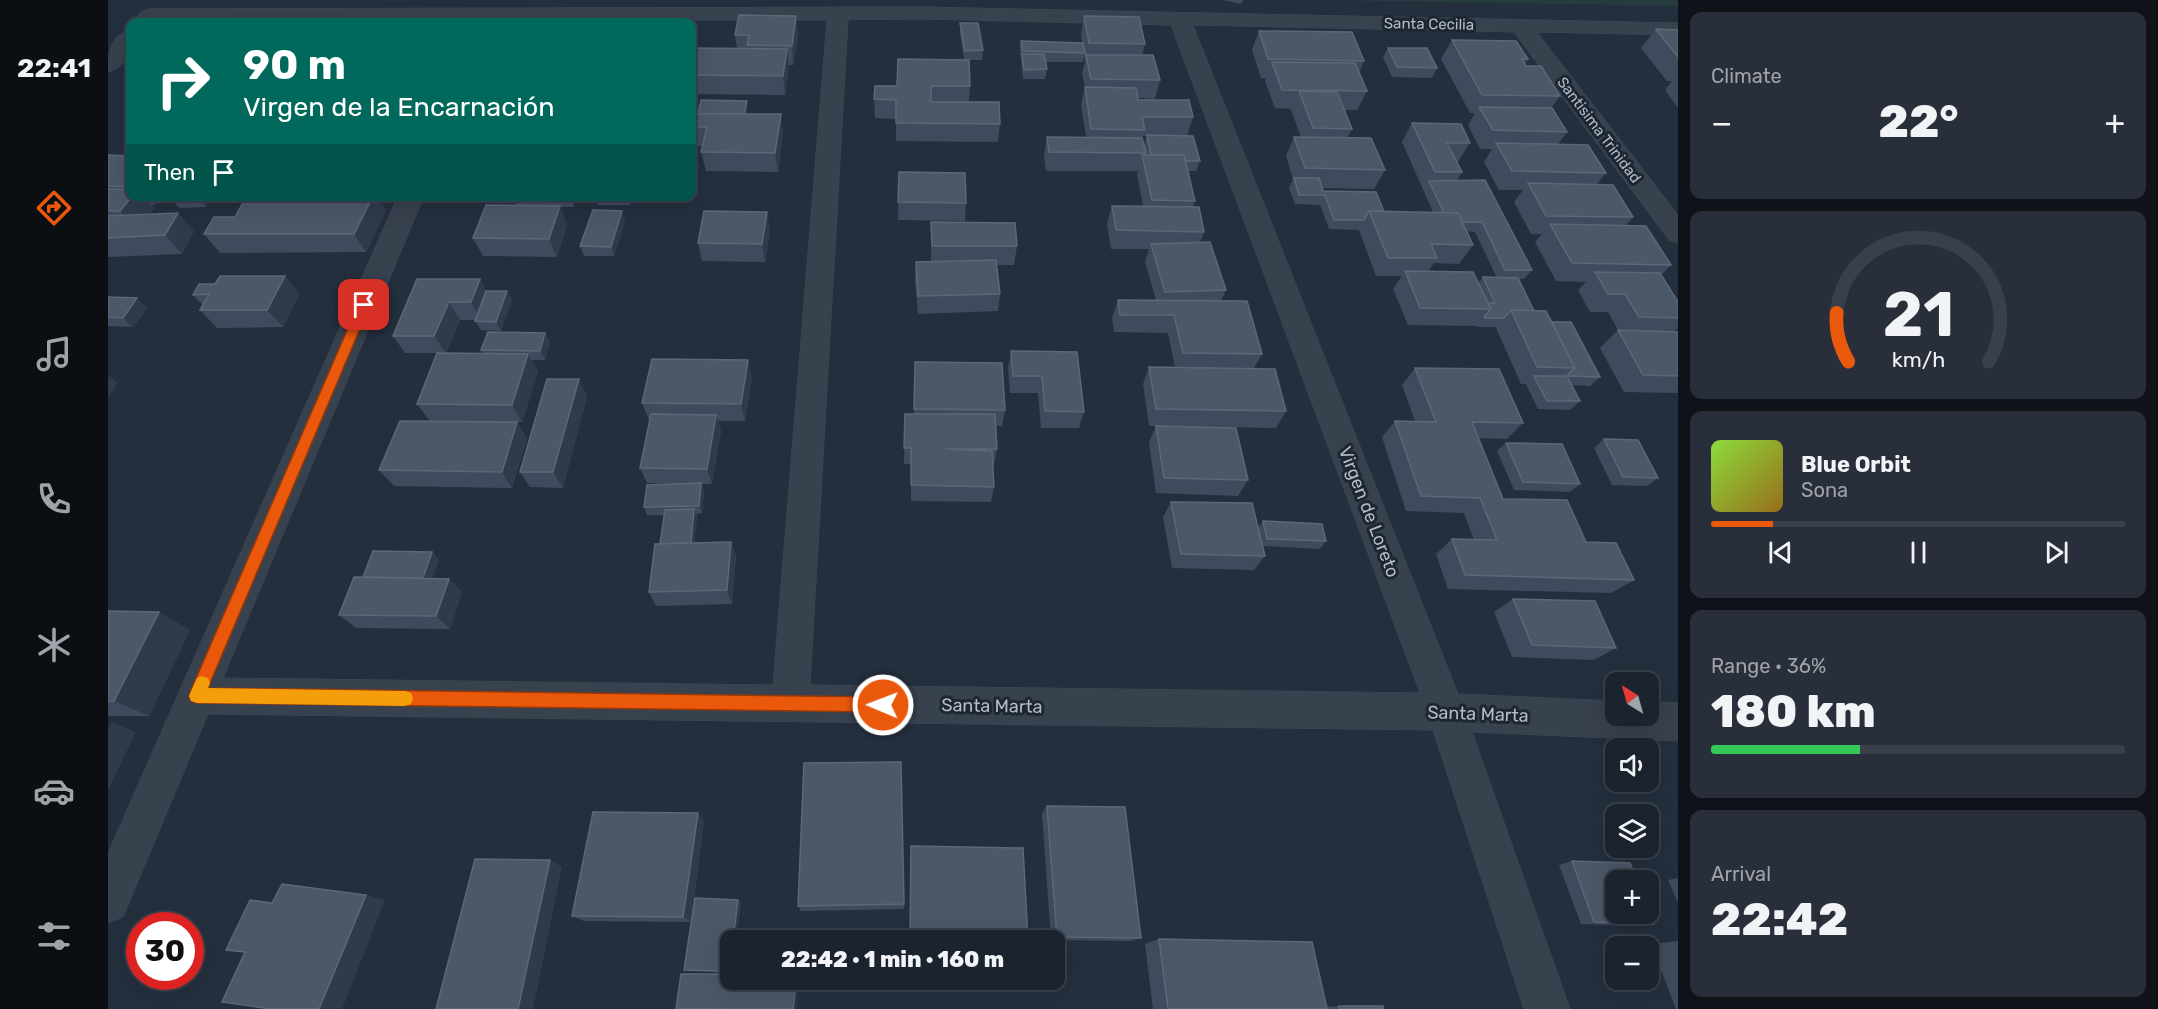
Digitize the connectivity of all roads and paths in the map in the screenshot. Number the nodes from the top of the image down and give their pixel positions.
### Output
1 (558, 0) edge
2 (1279, 0) edge
3 (929, 7) edge
4 (151, 12) edge
5 (490, 12) edge
6 (540, 14) junction
7 (838, 14) junction
8 (1180, 20) junction
9 (1270, 21) junction
10 (1521, 26) junction
11 (1678, 29) edge
12 (126, 42) edge
13 (108, 65) edge
14 (409, 201) edge
15 (1678, 234) edge
16 (197, 696) junction
17 (790, 703) junction
18 (1446, 712) junction
19 (1678, 722) edge
20 (108, 902) edge
21 (1547, 1009) edge

1 - 6 street
2 - 9 street
3 - 7 street
3 - 8 street, Santa Cecilia
4 - 5 street
5 - 6 street
6 - 7 street
7 - 17 street
8 - 9 street, Santa Cecilia
8 - 18 street, Virgen de Loreto
9 - 10 street, Santa Cecilia
10 - 11 street, Santa Cecilia
10 - 15 street, Santisima Trinidad
12 - 13 street
14 - 16 street
16 - 17 street, Santa Marta
16 - 20 street
17 - 18 street, Santa Marta
18 - 19 street, Santa Marta
18 - 21 street, Virgen de Loreto

